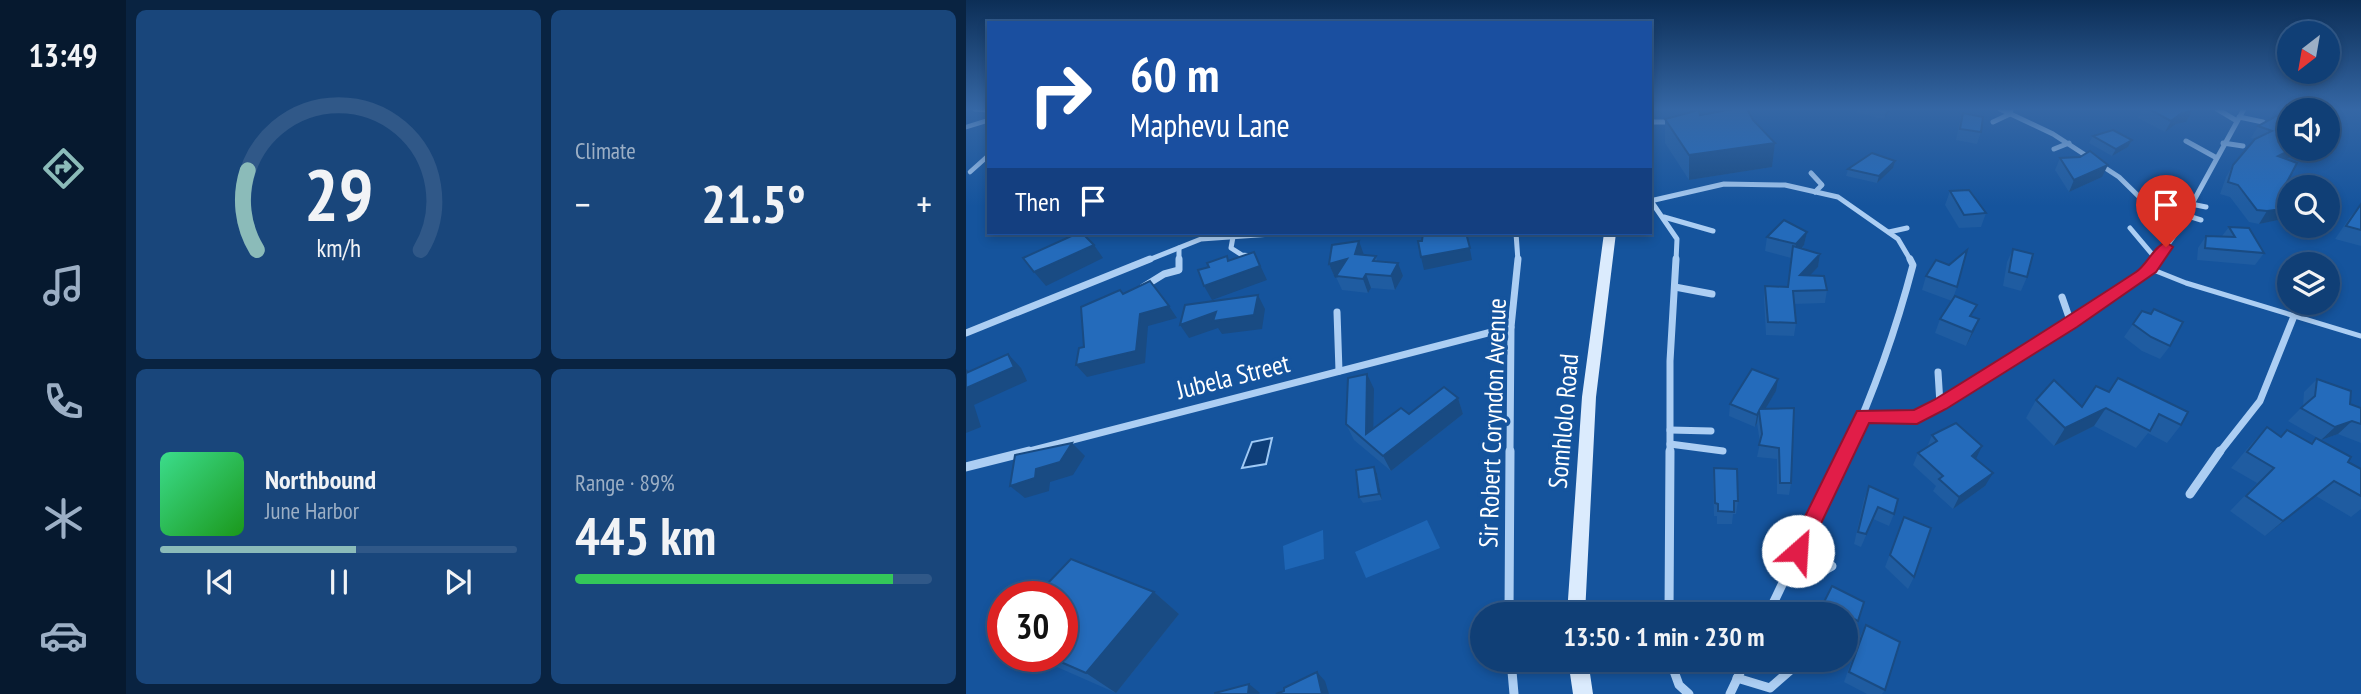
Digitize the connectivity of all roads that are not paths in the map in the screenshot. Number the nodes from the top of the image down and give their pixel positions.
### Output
1 (2066, 141) edge
2 (2186, 141) dead end
3 (2069, 143) junction
4 (2223, 144) joint
5 (2243, 146) dead end
6 (2054, 149) dead end
7 (987, 157) edge
8 (2215, 157) junction
9 (971, 172) dead end
10 (1811, 173) dead end
11 (1815, 192) junction
12 (1652, 201) edge
13 (1652, 202) edge
14 (2191, 204) junction
15 (2206, 207) dead end
16 (2185, 215) junction
17 (1663, 217) junction
18 (2201, 220) dead end
19 (1907, 228) dead end
20 (2130, 228) dead end
21 (1713, 231) dead end
22 (1889, 232) junction
23 (2176, 233) junction
24 (1260, 235) edge
25 (1516, 235) edge
26 (1610, 235) edge
27 (1233, 237) junction
28 (1179, 248) junction
29 (1256, 256) edge
30 (2157, 261) junction
31 (2151, 269) junction
32 (1675, 287) junction
33 (1132, 293) edge
34 (1712, 295) dead end
35 (2063, 297) dead end
36 (1337, 312) dead end
37 (2294, 316) junction
38 (2071, 323) junction
39 (1511, 327) junction
40 (966, 333) edge
41 (2361, 337) edge
42 (1339, 371) junction
43 (1938, 372) dead end
44 (1940, 404) junction
45 (1863, 416) junction
46 (1670, 430) junction
47 (1711, 431) dead end
48 (1670, 444) junction
49 (1723, 452) dead end
50 (966, 467) edge
51 (2190, 494) dead end
52 (1832, 566) dead end
53 (1787, 573) junction
54 (1509, 602) edge
55 (1577, 602) edge
56 (1669, 602) edge
57 (1774, 602) edge
58 (1512, 672) edge
59 (1580, 672) edge
60 (1674, 672) edge
61 (1740, 672) edge
62 (1788, 672) edge
63 (1737, 678) junction
64 (1514, 694) edge
65 (1583, 694) edge
66 (1689, 694) edge
67 (1730, 694) edge

1 - 3 street
2 - 8 street
3 - 6 street
3 - 23 street
4 - 5 street
4 - 8 street
7 - 9 lane
8 - 14 street
10 - 11 street
11 - 12 street
11 - 22 street
13 - 17 street
14 - 15 street
14 - 16 street
16 - 18 street
16 - 23 street
17 - 21 street
17 - 32 street
19 - 22 street
20 - 30 street
22 - 45 street
23 - 30 street
24 - 27 street
25 - 39 street, Sir Robert Coryndon Avenue
26 - 55 main road, Somhlolo Road
27 - 28 street
27 - 29 street
28 - 33 street
28 - 40 street
30 - 31 street
31 - 37 lane
31 - 38 street
32 - 34 street
32 - 46 street
35 - 38 street
36 - 42 street
37 - 41 lane
37 - 51 street
38 - 44 street
39 - 42 street, Jubela Street
39 - 54 street, Sir Robert Coryndon Avenue
42 - 50 street, Jubela Street
43 - 44 street
44 - 45 street
45 - 53 street
46 - 47 street
46 - 48 street
48 - 49 street
48 - 56 street
52 - 53 street
53 - 57 street
58 - 64 street
59 - 65 main road
60 - 66 street
61 - 63 street
62 - 63 street
63 - 67 street

